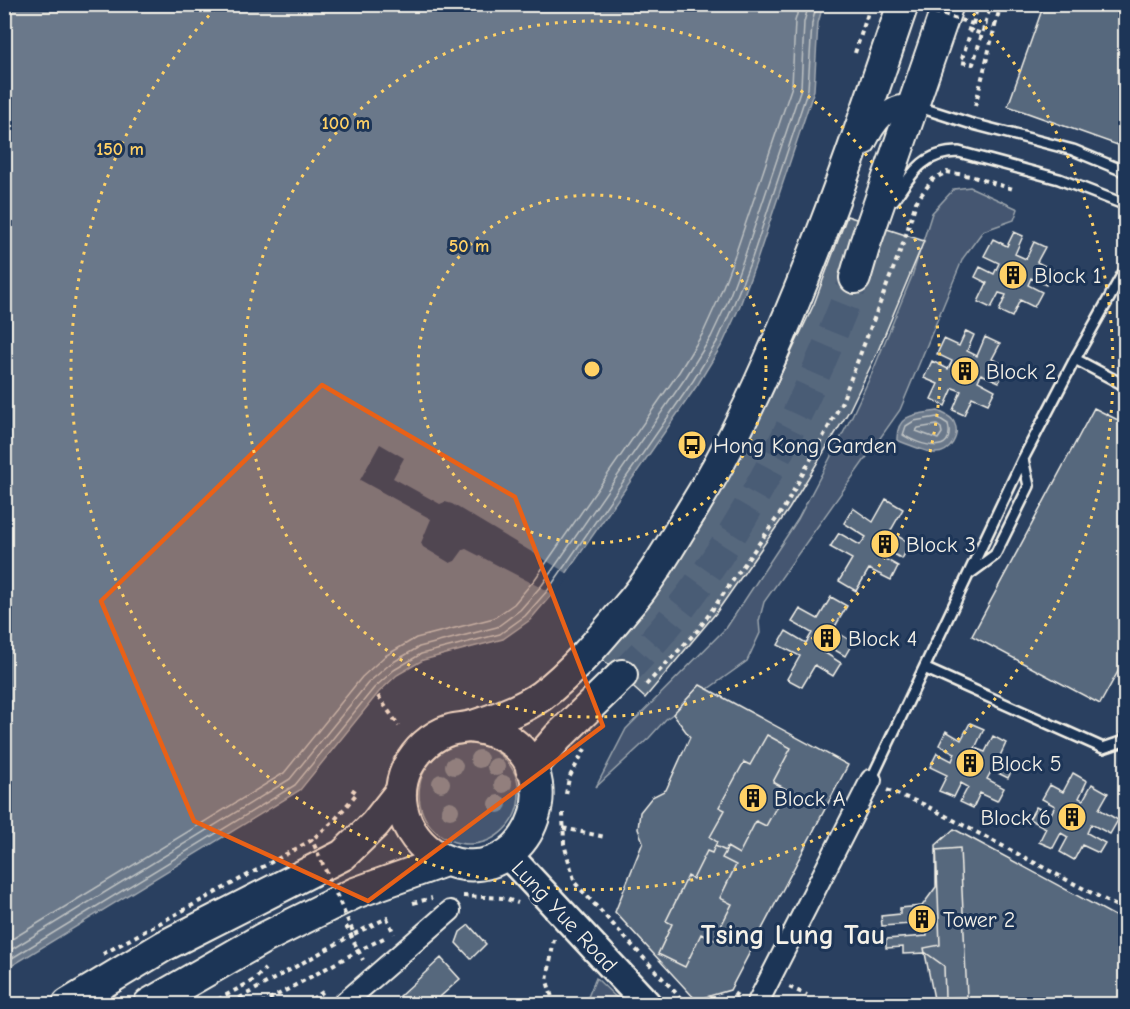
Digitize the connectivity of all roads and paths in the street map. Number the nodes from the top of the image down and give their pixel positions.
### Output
1 (871, 4) edge
2 (903, 4) edge
3 (909, 4) edge
4 (948, 4) edge
5 (978, 4) edge
6 (992, 4) edge
7 (1001, 4) edge
8 (973, 24) junction
9 (986, 24) junction
10 (995, 26) junction
11 (982, 34) junction
12 (963, 38) dead end
13 (855, 53) dead end
14 (914, 105) junction
15 (975, 106) dead end
16 (1125, 172) edge
17 (1013, 189) dead end
18 (1125, 205) edge
19 (825, 228) junction
20 (865, 243) junction
21 (1125, 268) edge
22 (855, 278) tunnel mouth
23 (1075, 359) junction
24 (1125, 386) edge
25 (1023, 459) junction
26 (968, 574) junction
27 (924, 668) junction
28 (632, 682) joint
29 (378, 696) dead end
30 (399, 726) dead end
31 (469, 727) junction
32 (1125, 737) edge
33 (588, 745) dead end
34 (531, 768) junction
35 (879, 785) junction
36 (350, 789) dead end
37 (401, 791) junction
38 (565, 797) dead end
39 (563, 806) dead end
40 (563, 828) junction
41 (605, 837) dead end
42 (312, 840) junction
43 (507, 854) junction
44 (445, 861) junction
45 (448, 901) junction
46 (523, 904) dead end
47 (1125, 911) edge
48 (423, 914) junction
49 (356, 920) dead end
50 (354, 934) junction
51 (560, 938) dead end
52 (358, 951) junction
53 (103, 954) dead end
54 (789, 987) dead end
55 (807, 994) dead end
56 (68, 1005) edge
57 (149, 1005) edge
58 (229, 1005) edge
59 (261, 1005) edge
60 (343, 1005) edge
61 (554, 1005) edge
62 (647, 1005) edge
63 (686, 1005) edge
64 (757, 1005) edge

1 - 13 path, bridge
2 - 19 main road
3 - 8 path, bridge
4 - 14 main road
5 - 8 path
6 - 9 path
7 - 10 path
8 - 11 path, bridge
9 - 10 path
9 - 11 path
10 - 15 path
11 - 12 path
14 - 16 lane
14 - 19 street
14 - 20 main road
17 - 28 path
18 - 20 lane
19 - 31 main road
20 - 22 main road
21 - 23 lane
23 - 24 lane
23 - 25 lane
25 - 26 lane
25 - 26 lane
26 - 27 lane
27 - 32 lane
27 - 35 lane
28 - 34 main road
29 - 30 path
31 - 34 main road
31 - 37 main road
33 - 38 path
34 - 43 main road
35 - 47 path
35 - 64 street
36 - 42 path
37 - 44 main road
37 - 56 main road
39 - 40 path
40 - 41 path
40 - 63 path
42 - 50 path, bridge
42 - 53 path, bridge
43 - 44 main road
43 - 62 street, Lung Yue Road
44 - 57 main road
45 - 46 path
45 - 48 street
45 - 48 path
48 - 60 street
49 - 52 path
50 - 52 path
50 - 58 path, bridge
51 - 61 path
52 - 59 path
54 - 55 path

